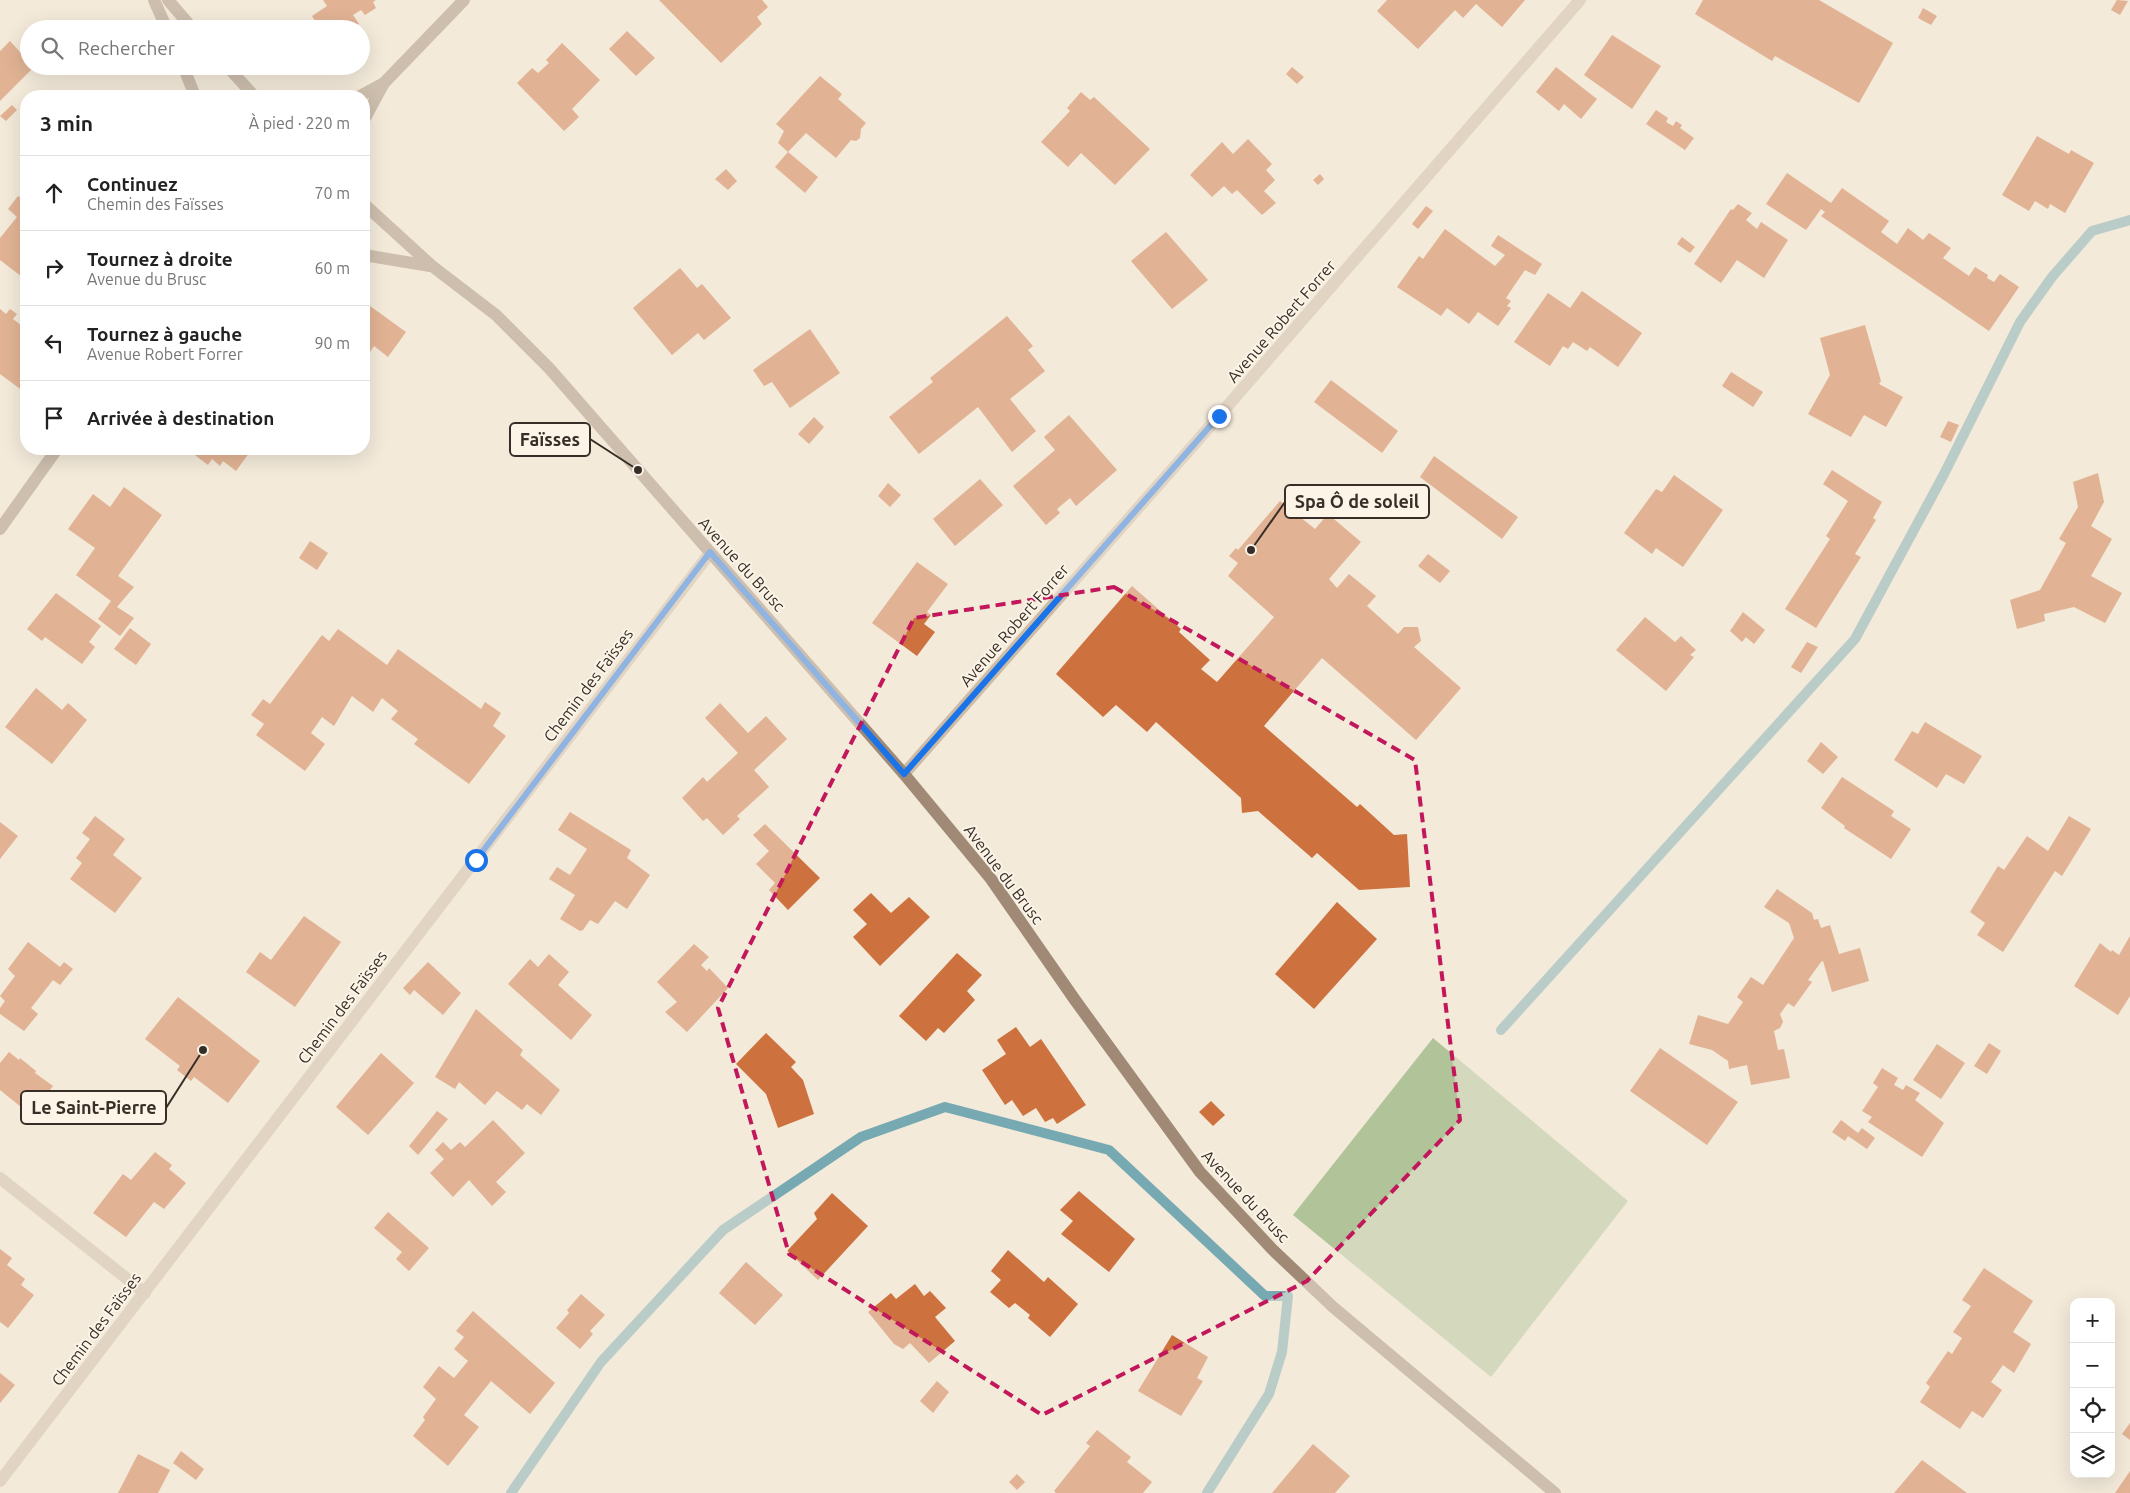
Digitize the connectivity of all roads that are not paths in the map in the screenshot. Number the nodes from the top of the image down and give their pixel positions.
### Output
1 (154, 0) edge
2 (168, 0) edge
3 (464, 0) edge
4 (1580, 0) edge
5 (163, 20) edge
6 (185, 20) edge
7 (187, 75) edge
8 (234, 75) edge
9 (384, 83) junction
10 (193, 90) edge
11 (248, 90) edge
12 (370, 91) edge
13 (370, 109) edge
14 (370, 209) edge
15 (370, 256) edge
16 (432, 266) junction
17 (53, 455) edge
18 (0, 529) edge
19 (710, 552) junction
20 (904, 774) junction
21 (0, 1178) edge
22 (145, 1293) junction
23 (0, 1481) edge
24 (1555, 1493) edge

1 - 5 street
2 - 6 street
3 - 9 street
4 - 20 street, Avenue Robert Forrer
7 - 10 street
8 - 11 street
9 - 12 street
9 - 13 street
14 - 16 street, Avenue du Brusc
15 - 16 street, Avenue du Brusc
16 - 19 street, Avenue du Brusc
17 - 18 street
19 - 20 street, Avenue du Brusc
19 - 22 street, Chemin des Faïsses
20 - 24 street, Avenue du Brusc
21 - 22 street
22 - 23 street, Chemin des Faïsses

